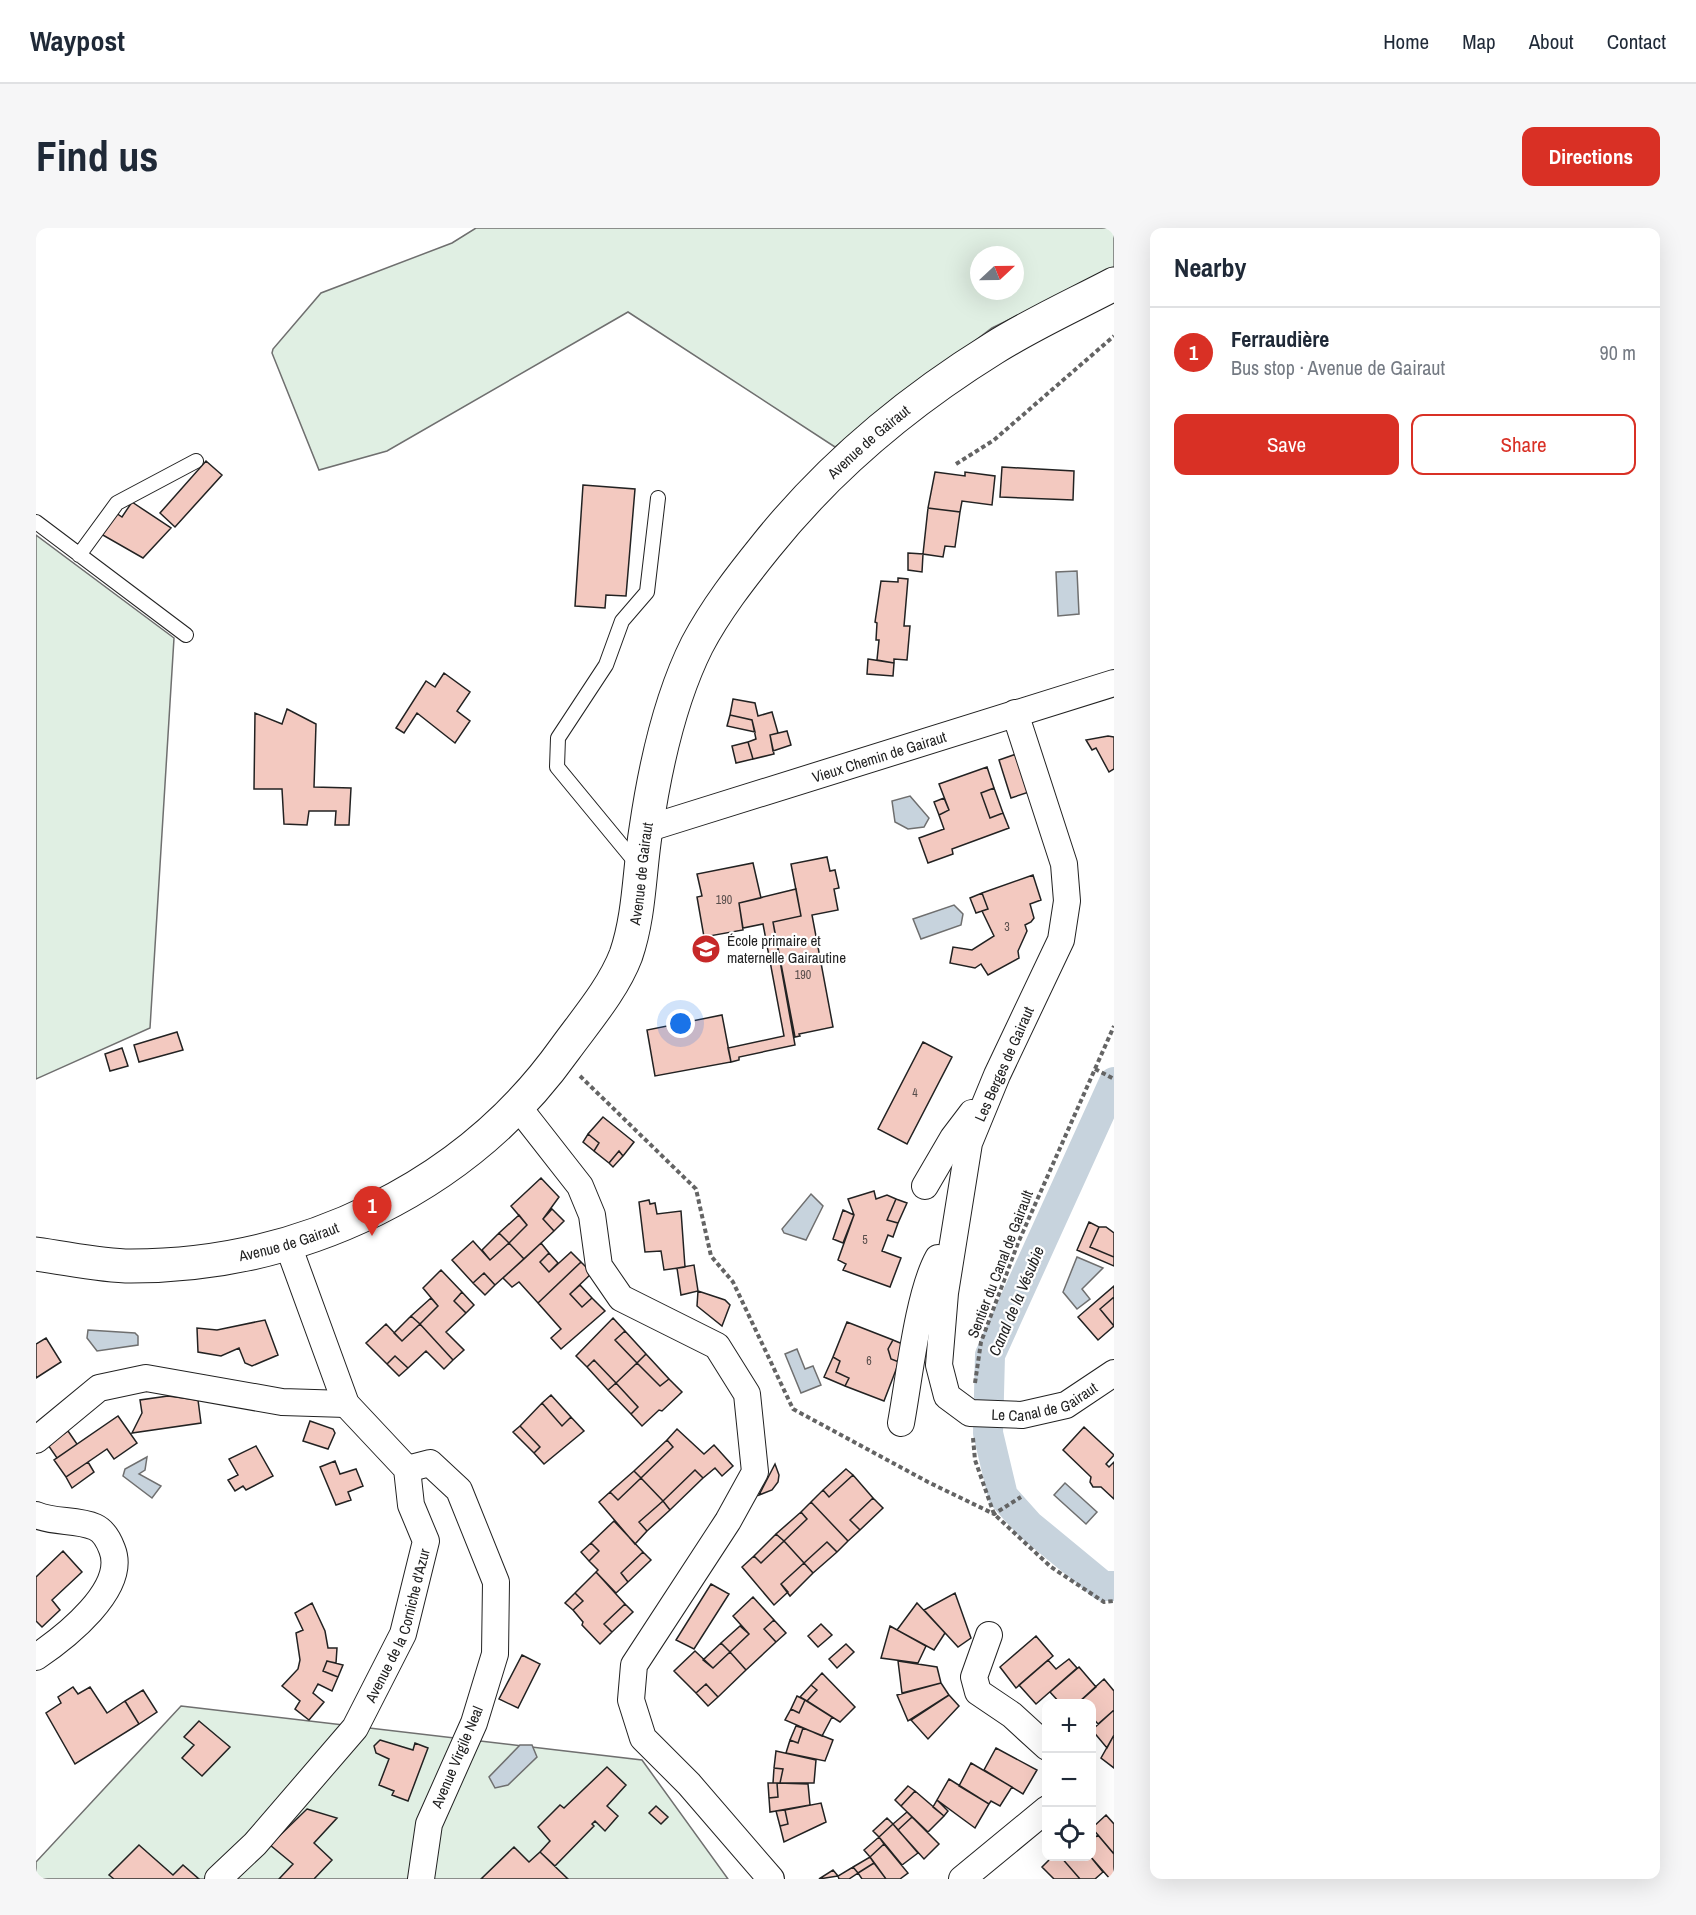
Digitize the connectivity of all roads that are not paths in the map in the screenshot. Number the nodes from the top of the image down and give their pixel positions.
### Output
1 (1114, 284) edge
2 (196, 461) dead end
3 (658, 498) dead end
4 (36, 522) edge
5 (79, 555) junction
6 (186, 635) dead end
7 (1114, 683) edge
8 (1015, 713) junction
9 (646, 829) junction
10 (641, 870) junction
11 (993, 1084) junction
12 (519, 1108) junction
13 (925, 1186) dead end
14 (955, 1229) junction
15 (288, 1245) junction
16 (36, 1254) edge
17 (1114, 1373) edge
18 (346, 1404) junction
19 (971, 1413) joint
20 (901, 1424) dead end
21 (36, 1440) edge
22 (407, 1469) junction
23 (36, 1515) edge
24 (989, 1635) dead end
25 (36, 1657) edge
26 (1042, 1742) edge
27 (1042, 1813) edge
28 (218, 1879) edge
29 (421, 1879) edge
30 (771, 1879) edge
31 (962, 1879) edge

1 - 9 street, Avenue de Gairaut
2 - 5 lane
3 - 10 lane
4 - 5 lane
5 - 6 lane
7 - 8 street, Vieux Chemin de Gairaut
8 - 9 street, Vieux Chemin de Gairaut
8 - 11 street, Les Berges de Gairaut
9 - 10 street, Avenue de Gairaut
10 - 12 street, Avenue de Gairaut
11 - 13 street
11 - 14 street, Les Berges de Gairaut
12 - 15 street, Avenue de Gairaut
12 - 30 street
14 - 19 street, Les Berges de Gairaut
14 - 20 street
15 - 16 street, Avenue de Gairaut
15 - 18 street
17 - 19 street, Le Canal de Gairaut
18 - 21 street
18 - 22 street
22 - 28 street, Avenue de la Corniche d'Azur
22 - 29 street, Avenue Virgile Neal
23 - 25 street
24 - 26 street
27 - 31 street

